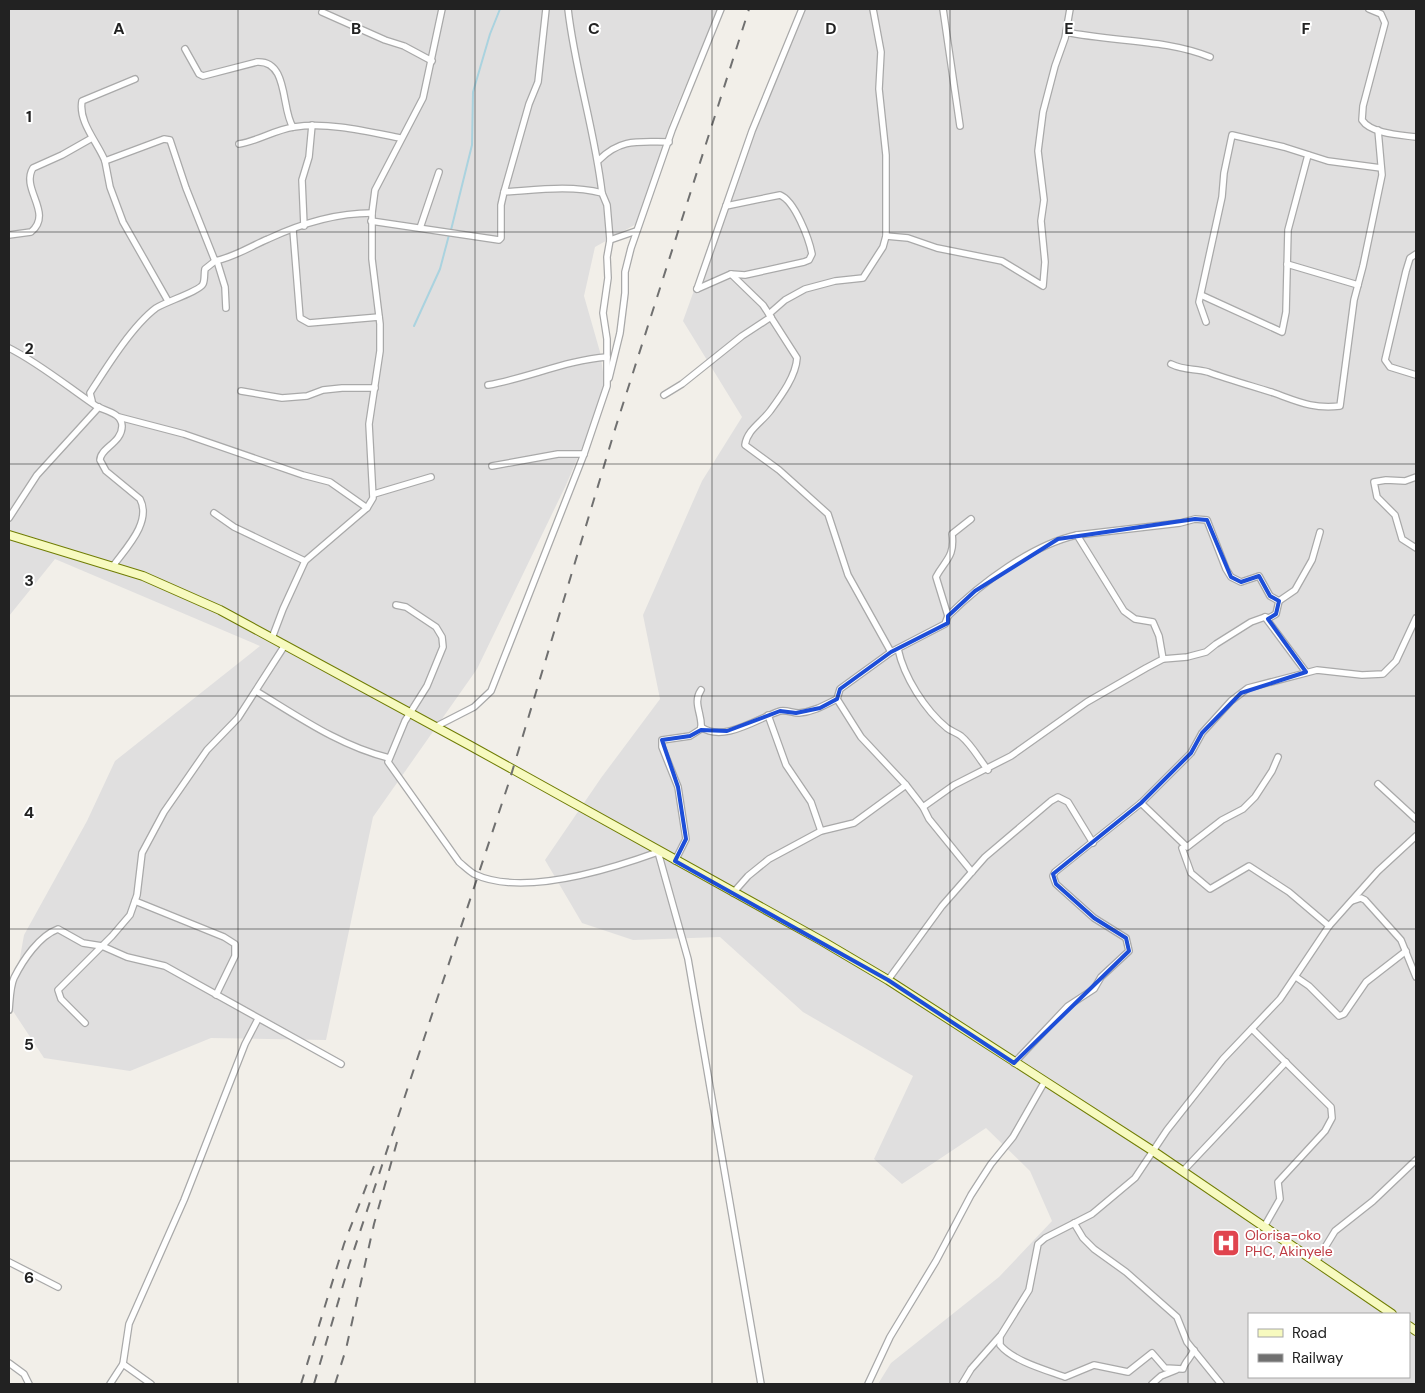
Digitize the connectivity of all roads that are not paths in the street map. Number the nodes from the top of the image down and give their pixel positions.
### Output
1 (442, 9) edge
2 (546, 9) edge
3 (568, 9) edge
4 (721, 9) edge
5 (802, 9) edge
6 (873, 9) edge
7 (944, 9) edge
8 (1070, 9) edge
9 (1369, 9) edge
10 (322, 12) dead end
11 (1066, 32) junction
12 (185, 49) dead end
13 (1210, 57) dead end
14 (432, 61) junction
15 (135, 79) dead end
16 (312, 125) junction
17 (960, 126) dead end
18 (293, 127) junction
19 (1378, 130) junction
20 (1416, 137) edge
21 (92, 138) junction
22 (400, 138) junction
23 (669, 142) junction
24 (239, 144) dead end
25 (1308, 155) junction
26 (599, 160) junction
27 (105, 161) junction
28 (1381, 168) junction
29 (439, 172) dead end
30 (504, 192) junction
31 (602, 193) junction
32 (726, 206) junction
33 (372, 213) junction
34 (371, 220) junction
35 (304, 226) junction
36 (420, 228) junction
37 (293, 230) junction
38 (636, 231) junction
39 (9, 235) edge
40 (886, 236) junction
41 (610, 240) junction
42 (1416, 254) edge
43 (216, 261) junction
44 (1287, 264) junction
45 (731, 274) junction
46 (1358, 285) junction
47 (1201, 295) junction
48 (168, 301) junction
49 (226, 308) dead end
50 (770, 315) junction
51 (379, 317) junction
52 (1206, 322) dead end
53 (9, 348) edge
54 (607, 357) junction
55 (1171, 364) dead end
56 (1416, 375) edge
57 (488, 385) dead end
58 (607, 386) junction
59 (375, 388) junction
60 (241, 391) dead end
61 (664, 395) dead end
62 (99, 407) junction
63 (119, 417) junction
64 (584, 454) junction
65 (492, 466) dead end
66 (431, 477) dead end
67 (1416, 477) edge
68 (374, 494) junction
69 (367, 508) junction
70 (214, 513) dead end
71 (9, 518) edge
72 (971, 520) dead end
73 (1320, 532) dead end
74 (9, 535) edge
75 (1077, 535) junction
76 (1416, 548) edge
77 (305, 561) junction
78 (113, 566) junction
79 (1279, 601) junction
80 (396, 605) dead end
81 (948, 616) junction
82 (1265, 617) junction
83 (1416, 618) edge
84 (1413, 627) edge
85 (272, 638) junction
86 (285, 645) junction
87 (898, 649) junction
88 (891, 652) junction
89 (1163, 659) junction
90 (1306, 672) junction
91 (701, 690) dead end
92 (256, 691) junction
93 (837, 699) junction
94 (409, 714) junction
95 (768, 715) junction
96 (435, 727) junction
97 (702, 727) junction
98 (1278, 757) dead end
99 (389, 758) junction
100 (988, 770) junction
101 (1378, 784) dead end
102 (906, 785) junction
103 (1141, 803) junction
104 (924, 807) junction
105 (1416, 819) edge
106 (820, 832) junction
107 (1416, 836) edge
108 (1093, 843) junction
109 (1182, 848) dead end
110 (658, 852) junction
111 (675, 861) junction
112 (972, 872) junction
113 (733, 893) junction
114 (135, 901) junction
115 (1350, 902) junction
116 (1329, 926) junction
117 (102, 946) junction
118 (1406, 951) junction
119 (1416, 977) edge
120 (1296, 978) junction
121 (888, 980) junction
122 (216, 995) junction
123 (9, 1010) edge
124 (258, 1019) junction
125 (85, 1023) dead end
126 (1252, 1029) junction
127 (1286, 1062) junction
128 (1014, 1063) junction
129 (341, 1064) dead end
130 (1045, 1081) junction
131 (1153, 1150) junction
132 (1416, 1160) edge
133 (1182, 1171) junction
134 (1074, 1223) junction
135 (1264, 1227) junction
136 (9, 1262) edge
137 (1316, 1262) junction
138 (58, 1287) dead end
139 (1391, 1313) edge
140 (1000, 1337) junction
141 (1194, 1350) junction
142 (9, 1363) edge
143 (123, 1364) junction
144 (1178, 1369) junction
145 (29, 1384) edge
146 (110, 1384) edge
147 (151, 1384) edge
148 (761, 1384) edge
149 (868, 1384) edge
150 (962, 1384) edge
151 (1152, 1384) edge
152 (1221, 1384) edge

1 - 14 street
2 - 30 street
3 - 26 street
4 - 23 street
5 - 32 street
6 - 40 street
7 - 17 street
8 - 11 street
9 - 19 street
10 - 14 street
11 - 13 street
11 - 40 street
12 - 18 street
14 - 22 street
15 - 21 street
16 - 18 street
16 - 22 street
16 - 35 street
18 - 24 street
19 - 20 street
19 - 28 street
21 - 27 street
21 - 39 street
22 - 33 street
23 - 26 street
23 - 38 street
25 - 28 street
25 - 44 street
25 - 47 street
26 - 31 street
27 - 43 street
27 - 48 street
28 - 46 street
29 - 36 street
30 - 31 street
30 - 36 street
31 - 41 street
32 - 45 street
32 - 45 street
33 - 34 street
33 - 35 street
34 - 36 street
34 - 51 street
35 - 37 street
37 - 43 street
37 - 51 street
38 - 41 street
38 - 58 street
40 - 50 street
41 - 54 street
42 - 56 street
43 - 48 street
43 - 49 street
44 - 46 street
44 - 47 street
45 - 50 street
46 - 55 street
47 - 52 street
48 - 62 street
50 - 61 street
50 - 88 street
51 - 59 street
53 - 62 street
54 - 57 street
54 - 58 street
58 - 64 street
59 - 60 street
59 - 68 street
62 - 63 street
62 - 71 street
63 - 69 street
63 - 78 street
64 - 65 street
64 - 96 street
66 - 68 street
67 - 76 street
68 - 69 street
69 - 77 street
70 - 77 street
72 - 81 street
73 - 79 street
74 - 78 main road
75 - 79 street
75 - 81 street
75 - 89 street
77 - 85 street
78 - 85 main road
79 - 82 street
80 - 94 street
81 - 87 street
82 - 89 street
82 - 90 street
83 - 84 street
84 - 90 street
85 - 86 main road
86 - 92 street
86 - 94 main road
87 - 88 street
87 - 100 street
88 - 93 street
89 - 100 street
90 - 103 street
91 - 97 street
92 - 99 street
92 - 114 street
93 - 95 street
93 - 102 street
94 - 96 main road
94 - 99 street
95 - 97 street
95 - 106 street
96 - 110 main road
97 - 111 street
98 - 103 street
99 - 110 street
100 - 104 street
101 - 105 street
102 - 104 street
102 - 106 street
103 - 108 street
104 - 112 street
106 - 113 street
107 - 115 street
108 - 112 street
108 - 128 street
109 - 116 street
110 - 111 main road
110 - 148 street
111 - 113 main road
112 - 121 street
113 - 121 main road
114 - 117 street
114 - 122 street
115 - 116 street
115 - 118 street
116 - 120 street
117 - 122 street
117 - 123 street
117 - 125 street
118 - 119 street
118 - 120 street
120 - 126 street
121 - 128 main road
122 - 124 street
124 - 129 street
124 - 143 street
126 - 127 street
126 - 131 street
127 - 133 street
127 - 135 street
128 - 130 main road
130 - 131 main road
130 - 149 street
131 - 133 main road
131 - 134 street
132 - 137 street
133 - 135 main road
134 - 140 street
134 - 141 street
135 - 137 main road
136 - 138 street
137 - 139 main road
140 - 144 street
140 - 150 street
141 - 144 street
141 - 152 street
142 - 145 street
143 - 146 street
143 - 147 street
144 - 151 street

